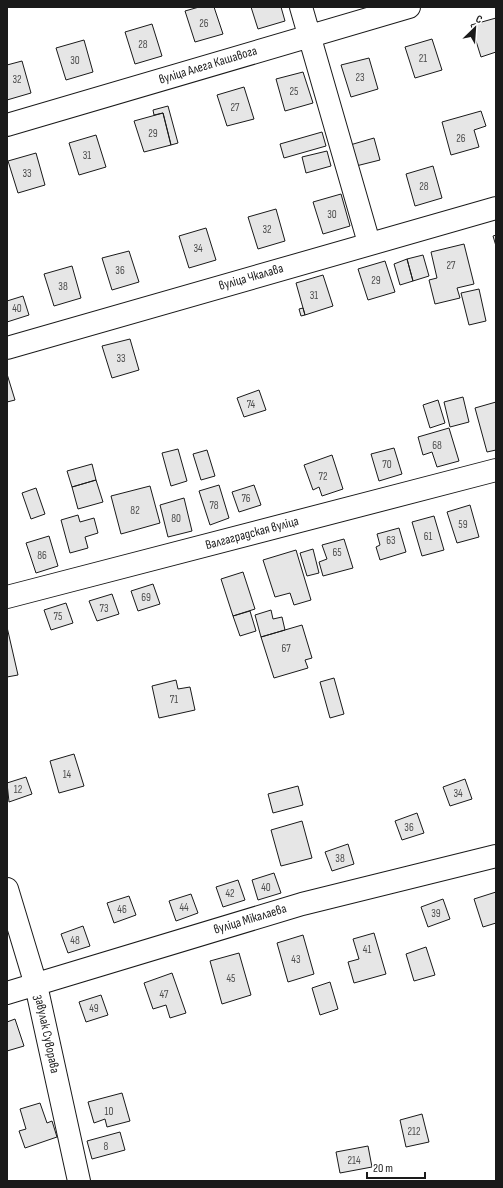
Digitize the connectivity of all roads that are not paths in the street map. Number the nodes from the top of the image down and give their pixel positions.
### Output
1 (301, 7) edge
2 (409, 7) edge
3 (311, 35) junction
4 (7, 125) edge
5 (496, 208) edge
6 (369, 243) junction
7 (7, 348) edge
8 (496, 470) edge
9 (7, 597) edge
10 (496, 856) edge
11 (7, 889) edge
12 (36, 984) junction
13 (7, 993) edge
14 (79, 1181) edge

1 - 3 street
2 - 3 street, вуліца Алега Кашавога
3 - 4 street, вуліца Алега Кашавога
3 - 6 street
5 - 6 street, вуліца Чкалава
6 - 7 street, вуліца Чкалава
8 - 9 street, Валгаградская вуліца
10 - 12 street, вуліца Мікалаева
11 - 12 street, завулак Суворава
12 - 13 street, вуліца Мікалаева
12 - 14 street, завулак Суворава

